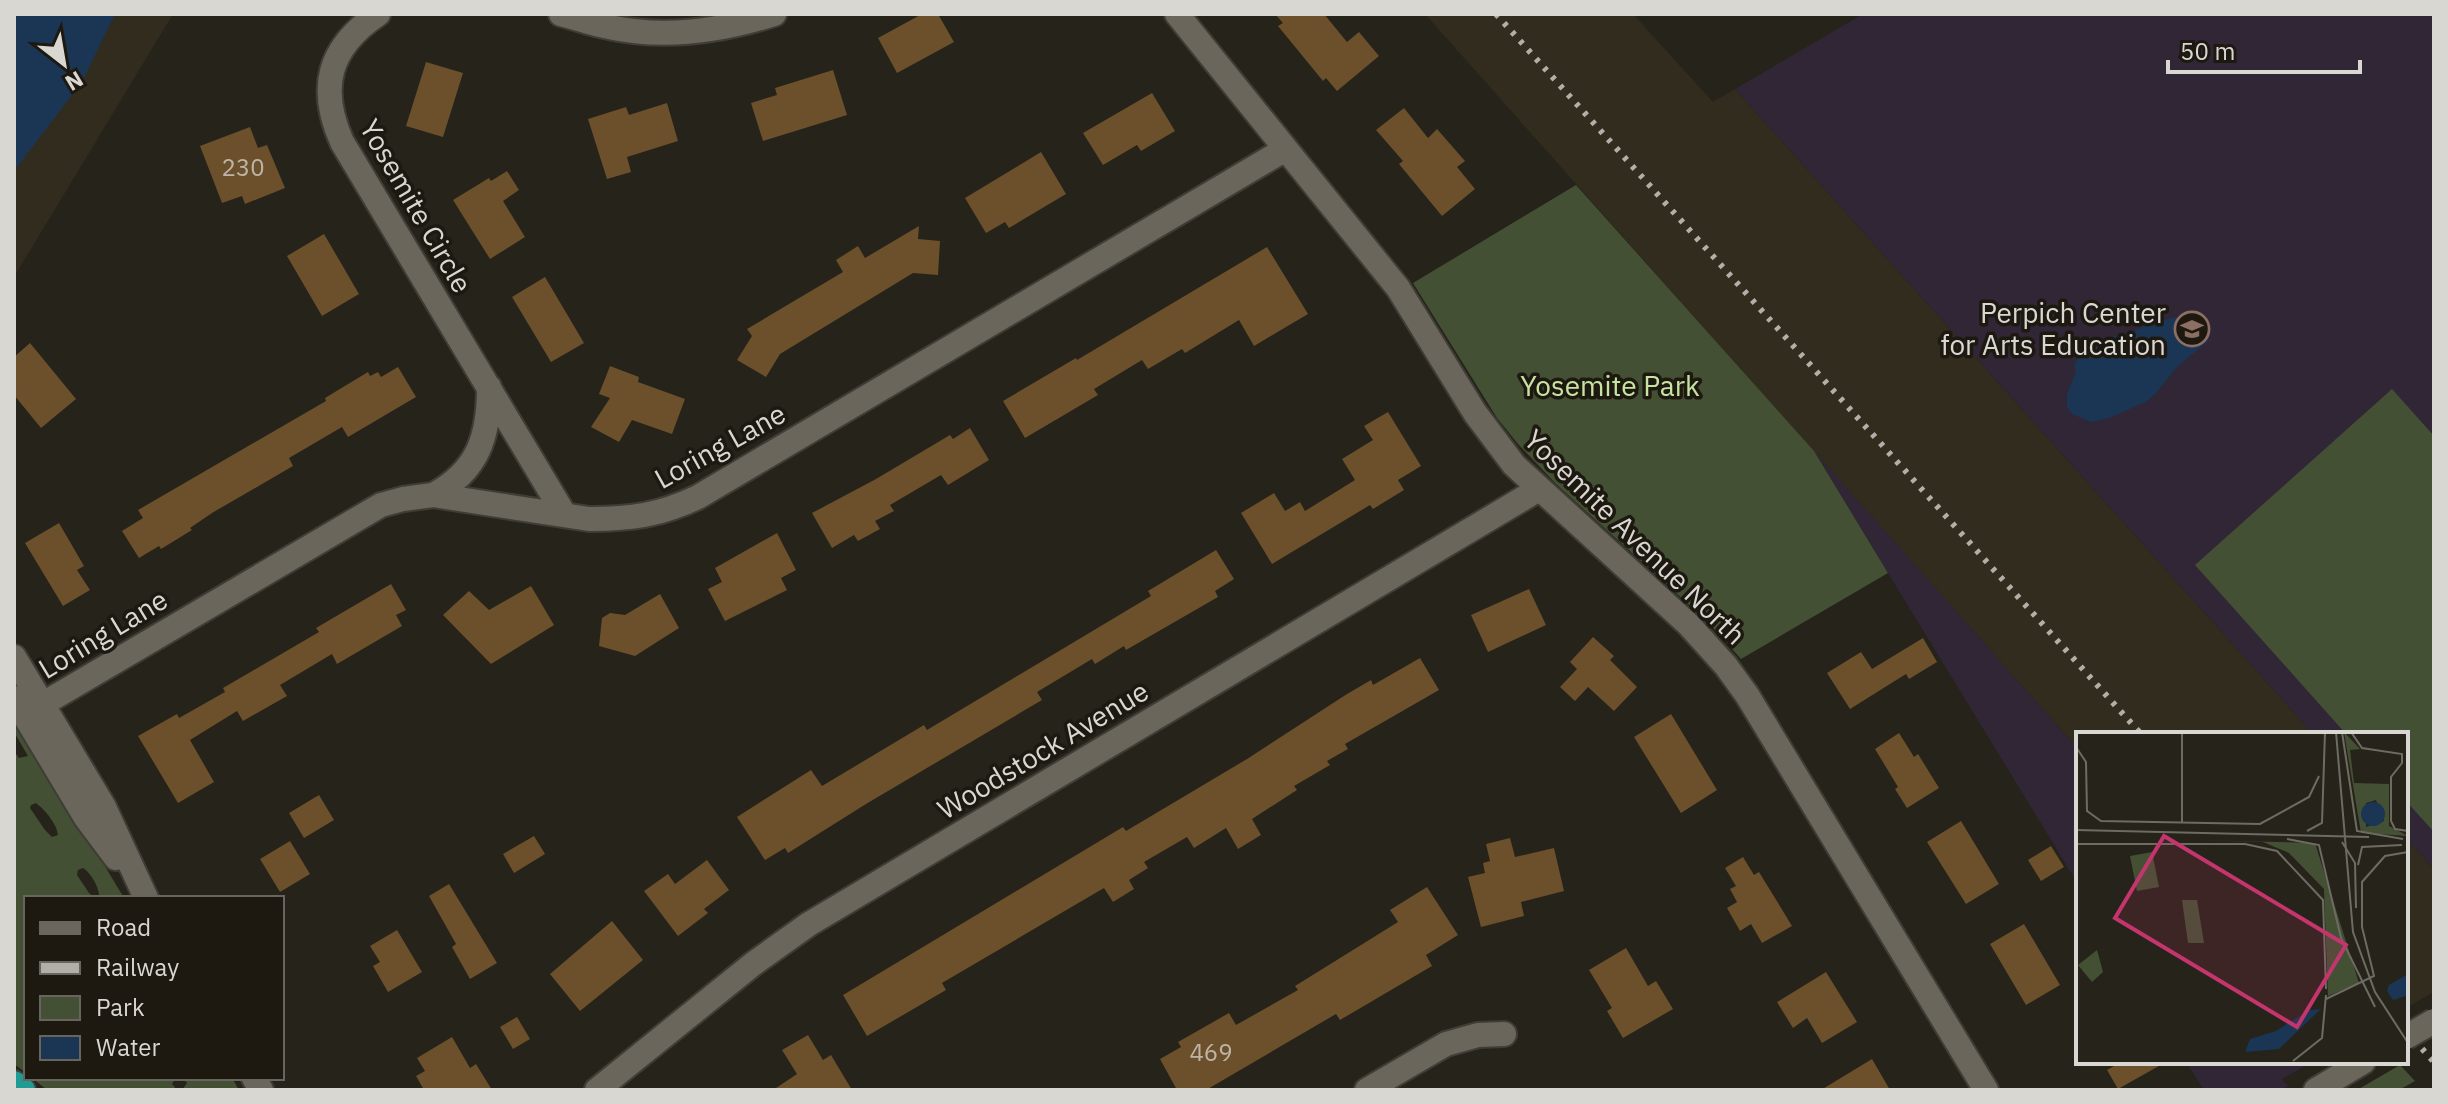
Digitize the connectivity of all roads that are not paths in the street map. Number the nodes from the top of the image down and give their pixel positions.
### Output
1 (378, 14) edge
2 (561, 14) edge
3 (774, 14) edge
4 (1177, 14) edge
5 (1284, 150) junction
6 (489, 387) junction
7 (1539, 489) junction
8 (433, 495) junction
9 (564, 514) junction
10 (14, 657) edge
11 (27, 706) edge
12 (145, 896) edge
13 (2434, 1021) edge
14 (1504, 1034) dead end
15 (2408, 1036) edge
16 (2360, 1064) edge
17 (14, 1083) edge
18 (23, 1090) edge
19 (597, 1090) edge
20 (1367, 1090) edge
21 (1986, 1090) edge
22 (2316, 1090) edge

1 - 6 street, Yosemite Circle
2 - 3 street
4 - 5 street, Yosemite Avenue North
5 - 7 street, Yosemite Avenue North
5 - 9 street, Loring Lane
6 - 8 street
6 - 9 street, Yosemite Circle
7 - 19 street, Woodstock Avenue
7 - 21 street, Yosemite Avenue North
8 - 9 street, Loring Lane
8 - 11 street, Loring Lane
10 - 11 street
11 - 12 street
13 - 15 street, bridge
14 - 20 street
16 - 22 street
17 - 18 highway

